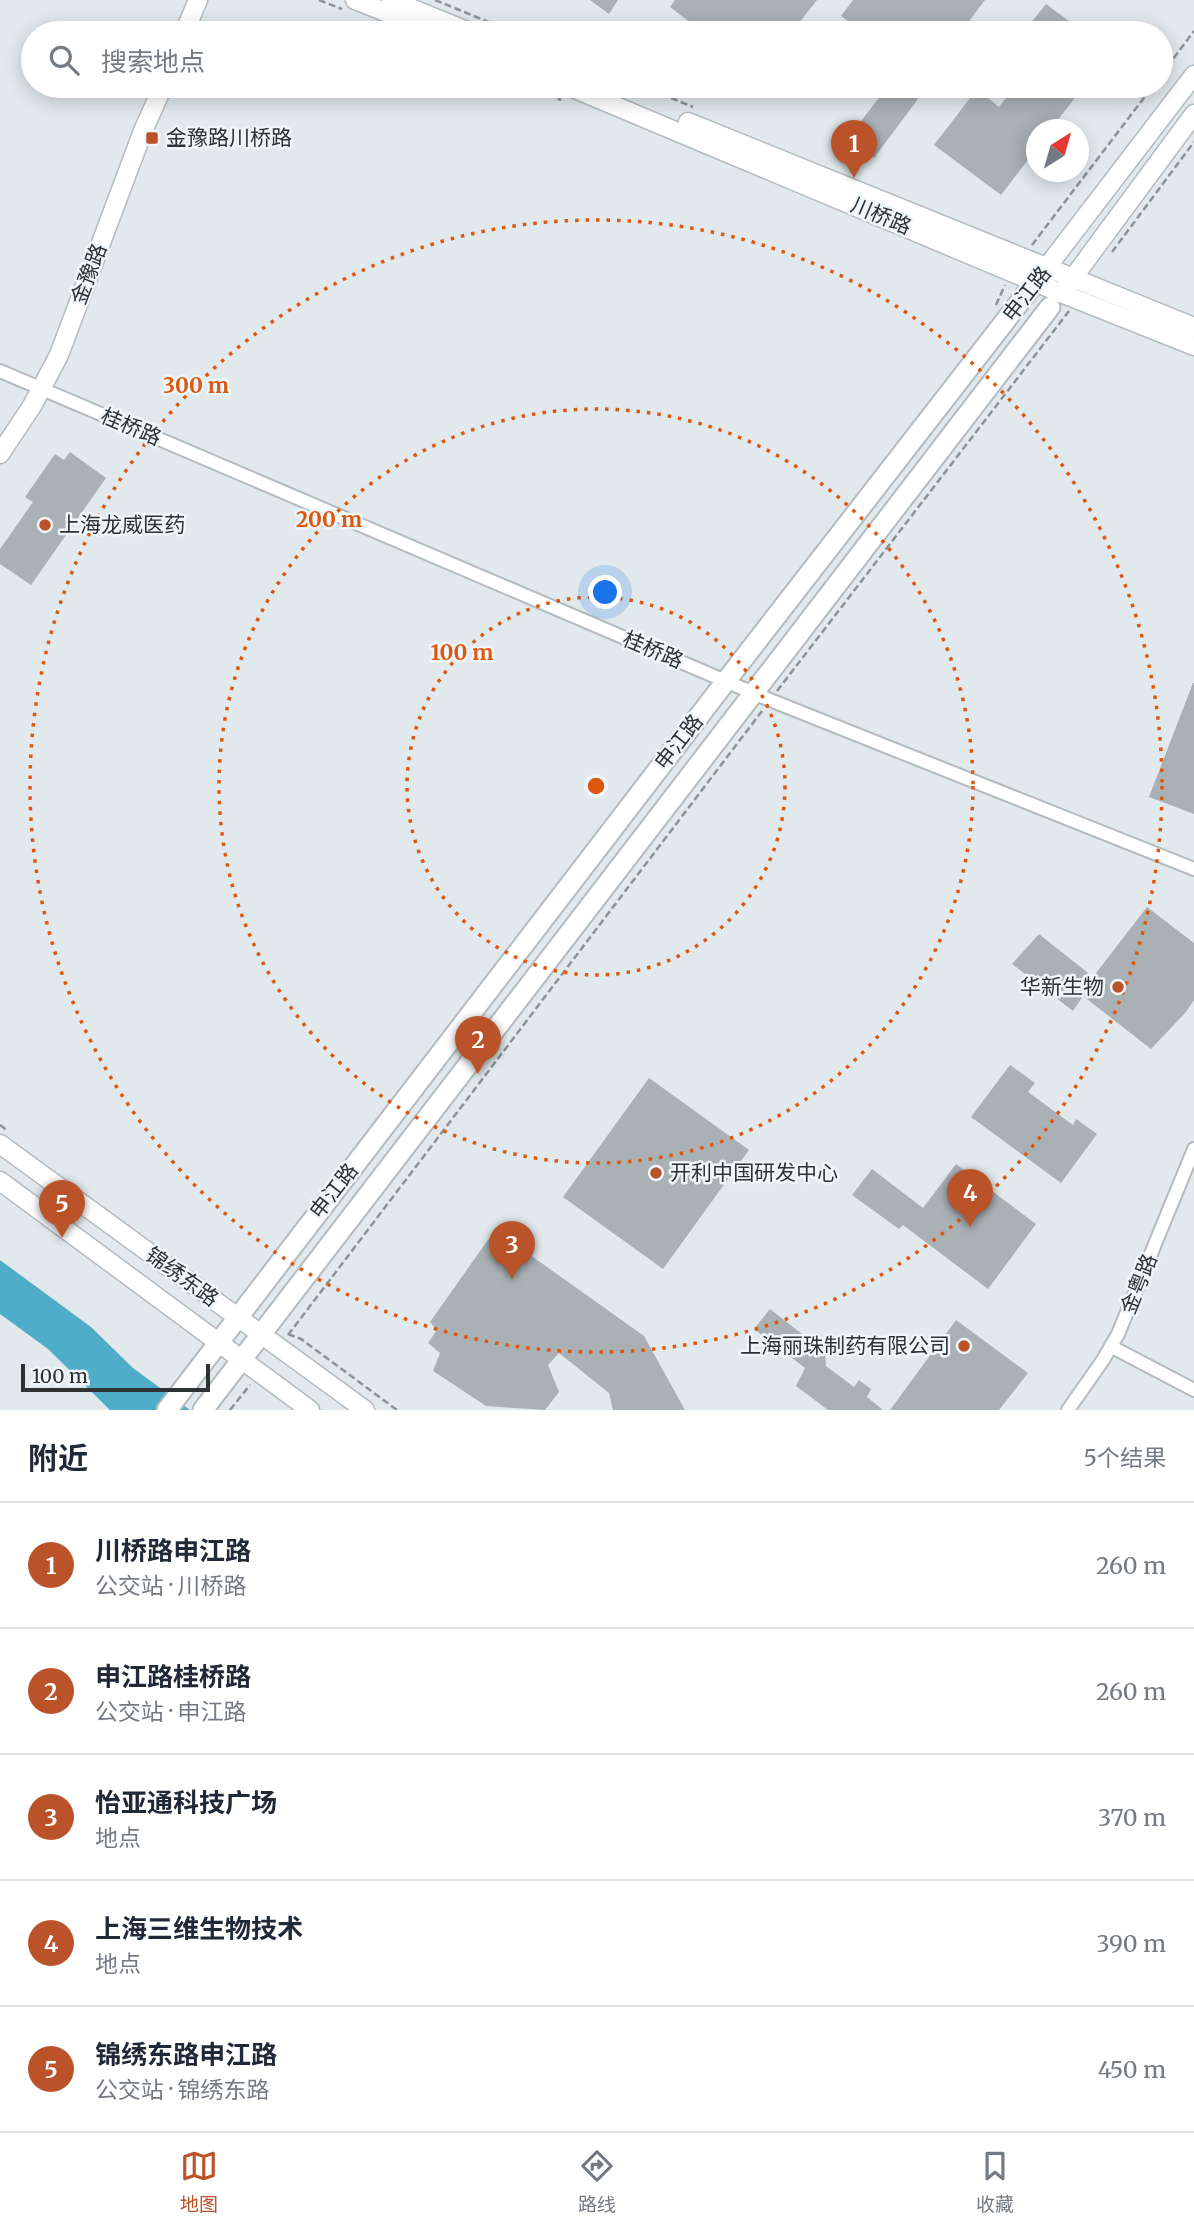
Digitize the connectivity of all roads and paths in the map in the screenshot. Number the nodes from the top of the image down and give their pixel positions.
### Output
1 (198, 0) edge
2 (355, 0) edge
3 (391, 0) edge
4 (435, 0) edge
5 (189, 21) edge
6 (408, 21) edge
7 (443, 21) edge
8 (486, 21) edge
9 (1194, 31) edge
10 (1173, 59) edge
11 (1194, 75) edge
12 (158, 98) edge
13 (598, 98) edge
14 (628, 98) edge
15 (1194, 114) edge
16 (1194, 142) edge
17 (1109, 256) dead end
18 (1042, 274) junction
19 (1061, 293) junction
20 (1078, 300) junction
21 (1194, 327) edge
22 (1194, 346) edge
23 (0, 371) edge
24 (42, 389) junction
25 (0, 454) edge
26 (726, 681) junction
27 (763, 697) junction
28 (1194, 869) edge
29 (0, 1125) edge
30 (6, 1139) edge
31 (1194, 1149) edge
32 (0, 1181) edge
33 (237, 1317) junction
34 (267, 1329) junction
35 (284, 1341) junction
36 (218, 1343) junction
37 (1112, 1346) junction
38 (242, 1360) junction
39 (259, 1373) junction
40 (1194, 1390) edge
41 (206, 1406) edge
42 (167, 1410) edge
43 (230, 1410) edge
44 (310, 1410) edge
45 (365, 1410) edge
46 (397, 1410) edge
47 (1068, 1410) edge

1 - 5 street
2 - 6 street
3 - 7 street
4 - 8 path
9 - 10 path
11 - 18 street, 申江路
12 - 24 street, 金豫路
13 - 18 street, 川桥路
14 - 18 street, 川桥路
15 - 19 street, 申江路
16 - 17 path
18 - 19 street, 川桥路
18 - 26 main road, 申江路
19 - 20 street, 川桥路
19 - 21 street, 川桥路
19 - 27 main road, 申江路
20 - 22 street, 川桥路
20 - 27 path
23 - 24 street, 桂桥路
24 - 25 street, 金豫路
24 - 26 street, 桂桥路
26 - 27 street, 桂桥路
26 - 33 main road, 申江路
27 - 28 street, 桂桥路
27 - 34 main road, 申江路
27 - 35 path
29 - 30 path
30 - 33 street, 锦绣东路
31 - 37 street, 金粤路
32 - 36 street, 锦绣东路
33 - 34 street, 锦绣东路
33 - 36 main road, 申江路
34 - 35 street, 锦绣东路
34 - 35 path
34 - 38 main road, 申江路
35 - 45 street, 锦绣东路
35 - 46 path
36 - 38 street, 锦绣东路
36 - 42 main road, 申江路
37 - 40 street
37 - 47 street, 金粤路
38 - 39 street, 锦绣东路
38 - 41 main road, 申江路
39 - 43 path
39 - 44 street, 锦绣东路

